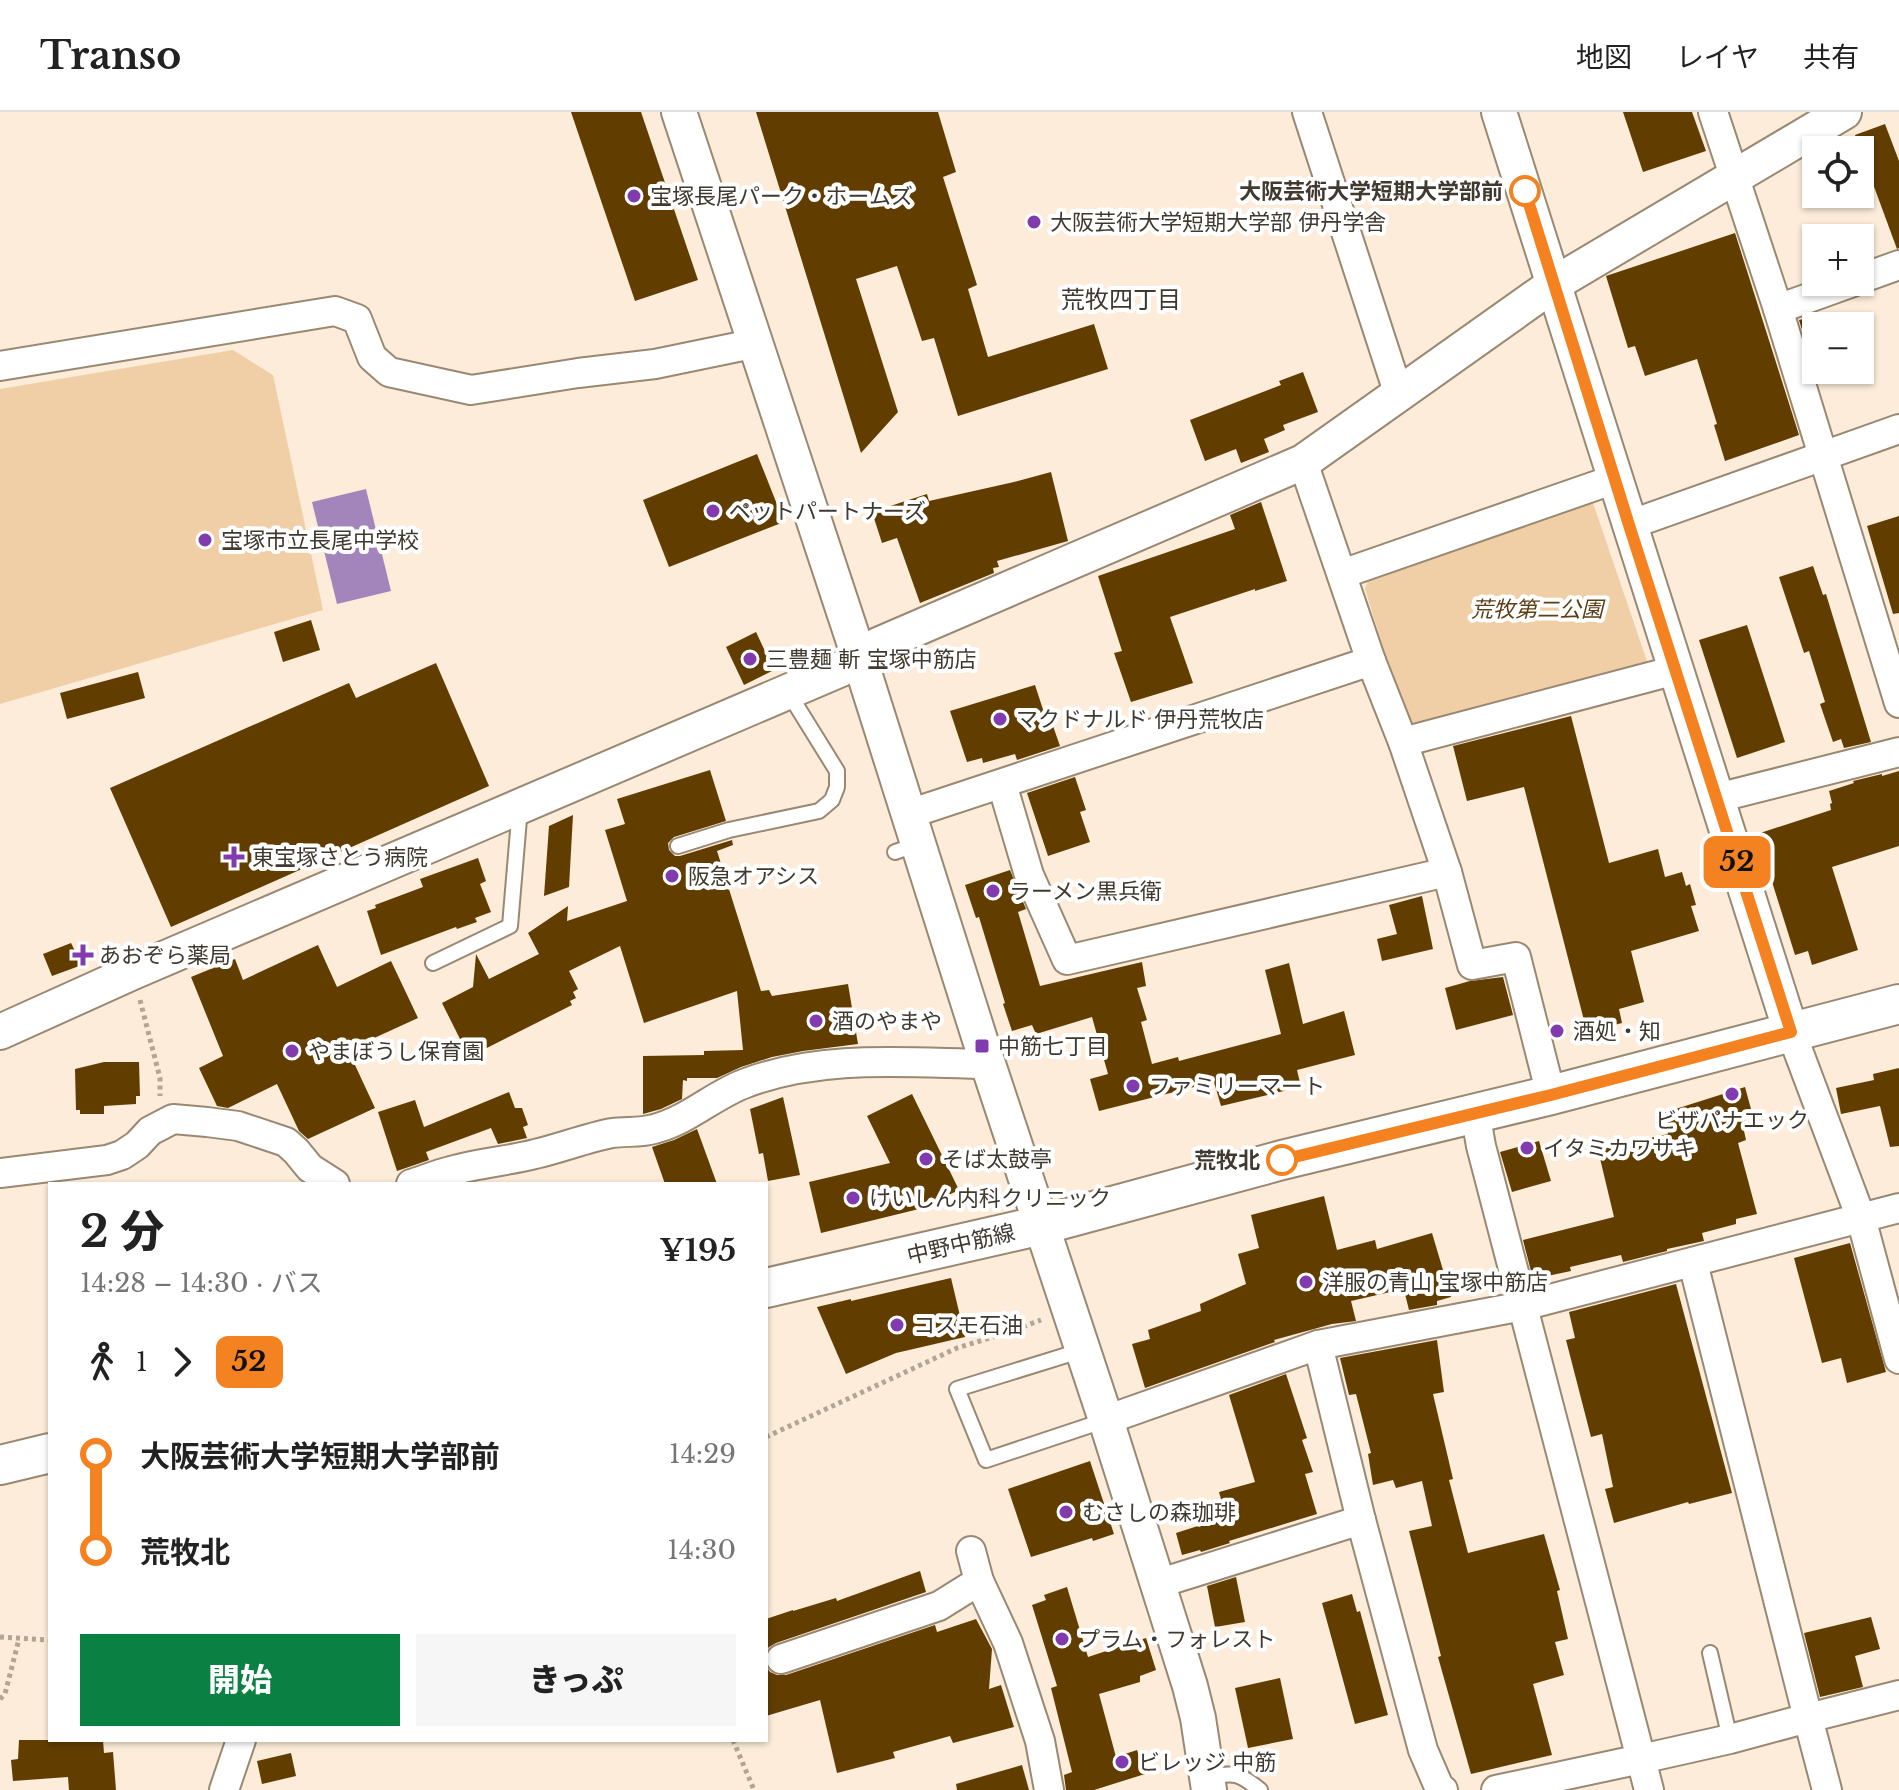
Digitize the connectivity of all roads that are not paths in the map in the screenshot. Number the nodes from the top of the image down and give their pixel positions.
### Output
1 (679, 112) edge
2 (1307, 112) edge
3 (1499, 112) edge
4 (1713, 112) edge
5 (1844, 112) edge
6 (1734, 179) junction
7 (1899, 265) edge
8 (1874, 274) edge
9 (1554, 284) junction
10 (1814, 296) edge
11 (1778, 309) junction
12 (757, 343) junction
13 (0, 366) edge
14 (1399, 395) junction
15 (1899, 429) edge
16 (1824, 456) junction
17 (1303, 462) junction
18 (1615, 479) junction
19 (1629, 525) junction
20 (1342, 574) junction
21 (860, 660) junction
22 (1371, 661) junction
23 (1676, 670) junction
24 (788, 692) junction
25 (1899, 703) edge
26 (1403, 742) junction
27 (1899, 752) edge
28 (1002, 784) junction
29 (1717, 798) junction
30 (520, 806) junction
31 (907, 837) junction
32 (678, 846) dead end
33 (1447, 872) junction
34 (433, 963) dead end
35 (1899, 1004) edge
36 (0, 1032) edge
37 (1791, 1032) junction
38 (988, 1064) junction
39 (1551, 1095) junction
40 (1475, 1112) junction
41 (0, 1173) edge
42 (332, 1182) edge
43 (417, 1182) edge
44 (1899, 1208) edge
45 (1861, 1218) junction
46 (1042, 1225) junction
47 (1693, 1263) junction
48 (768, 1288) edge
49 (1523, 1306) junction
50 (1318, 1345) junction
51 (1083, 1350) junction
52 (1899, 1359) edge
53 (1106, 1420) junction
54 (48, 1453) edge
55 (0, 1465) edge
56 (1361, 1520) junction
57 (971, 1551) dead end
58 (979, 1581) junction
59 (1157, 1584) junction
60 (1710, 1653) dead end
61 (799, 1661) dead end
62 (1899, 1695) edge
63 (1808, 1718) junction
64 (1730, 1739) junction
65 (240, 1742) edge
66 (1641, 1759) junction
67 (1039, 1776) edge
68 (1204, 1786) edge
69 (224, 1790) edge
70 (1260, 1790) edge
71 (1443, 1790) edge
72 (1496, 1790) edge
73 (1649, 1790) edge
74 (1827, 1790) edge

1 - 12 street
2 - 14 street
3 - 9 street
4 - 6 street
5 - 6 street
6 - 9 street
6 - 11 street
7 - 8 street
9 - 14 street
9 - 18 street
10 - 11 street
11 - 16 street
12 - 13 street
12 - 21 street
14 - 17 street
15 - 16 street
16 - 19 street
16 - 25 street
17 - 20 street
17 - 21 street
18 - 19 street
18 - 20 street
19 - 23 street
20 - 22 street
21 - 24 street
21 - 31 street
22 - 26 street
22 - 28 street
23 - 26 street
23 - 29 street
24 - 30 street
24 - 32 lane
26 - 33 street
27 - 29 street
28 - 31 street
28 - 33 street
29 - 37 street
30 - 34 lane
30 - 36 street
31 - 38 street
33 - 39 street
35 - 37 main road, 中野中筋線
37 - 39 main road, 中野中筋線
37 - 45 street
38 - 43 street
38 - 46 street
39 - 40 main road, 中野中筋線
40 - 46 main road, 中野中筋線
40 - 49 street
41 - 42 street
44 - 45 street
45 - 47 street
45 - 52 street
46 - 48 main road, 中野中筋線
46 - 51 street
47 - 49 street
47 - 63 street
49 - 50 street
49 - 66 street
50 - 53 street
50 - 56 street
51 - 53 street
51 - 53 lane
53 - 59 street
54 - 55 main road
56 - 59 street
56 - 71 street
57 - 58 street
58 - 61 street
58 - 67 street
59 - 68 street
60 - 64 lane
62 - 63 street
63 - 64 street
63 - 74 street
64 - 66 street
65 - 69 street
66 - 72 street
66 - 73 street
68 - 70 lane

